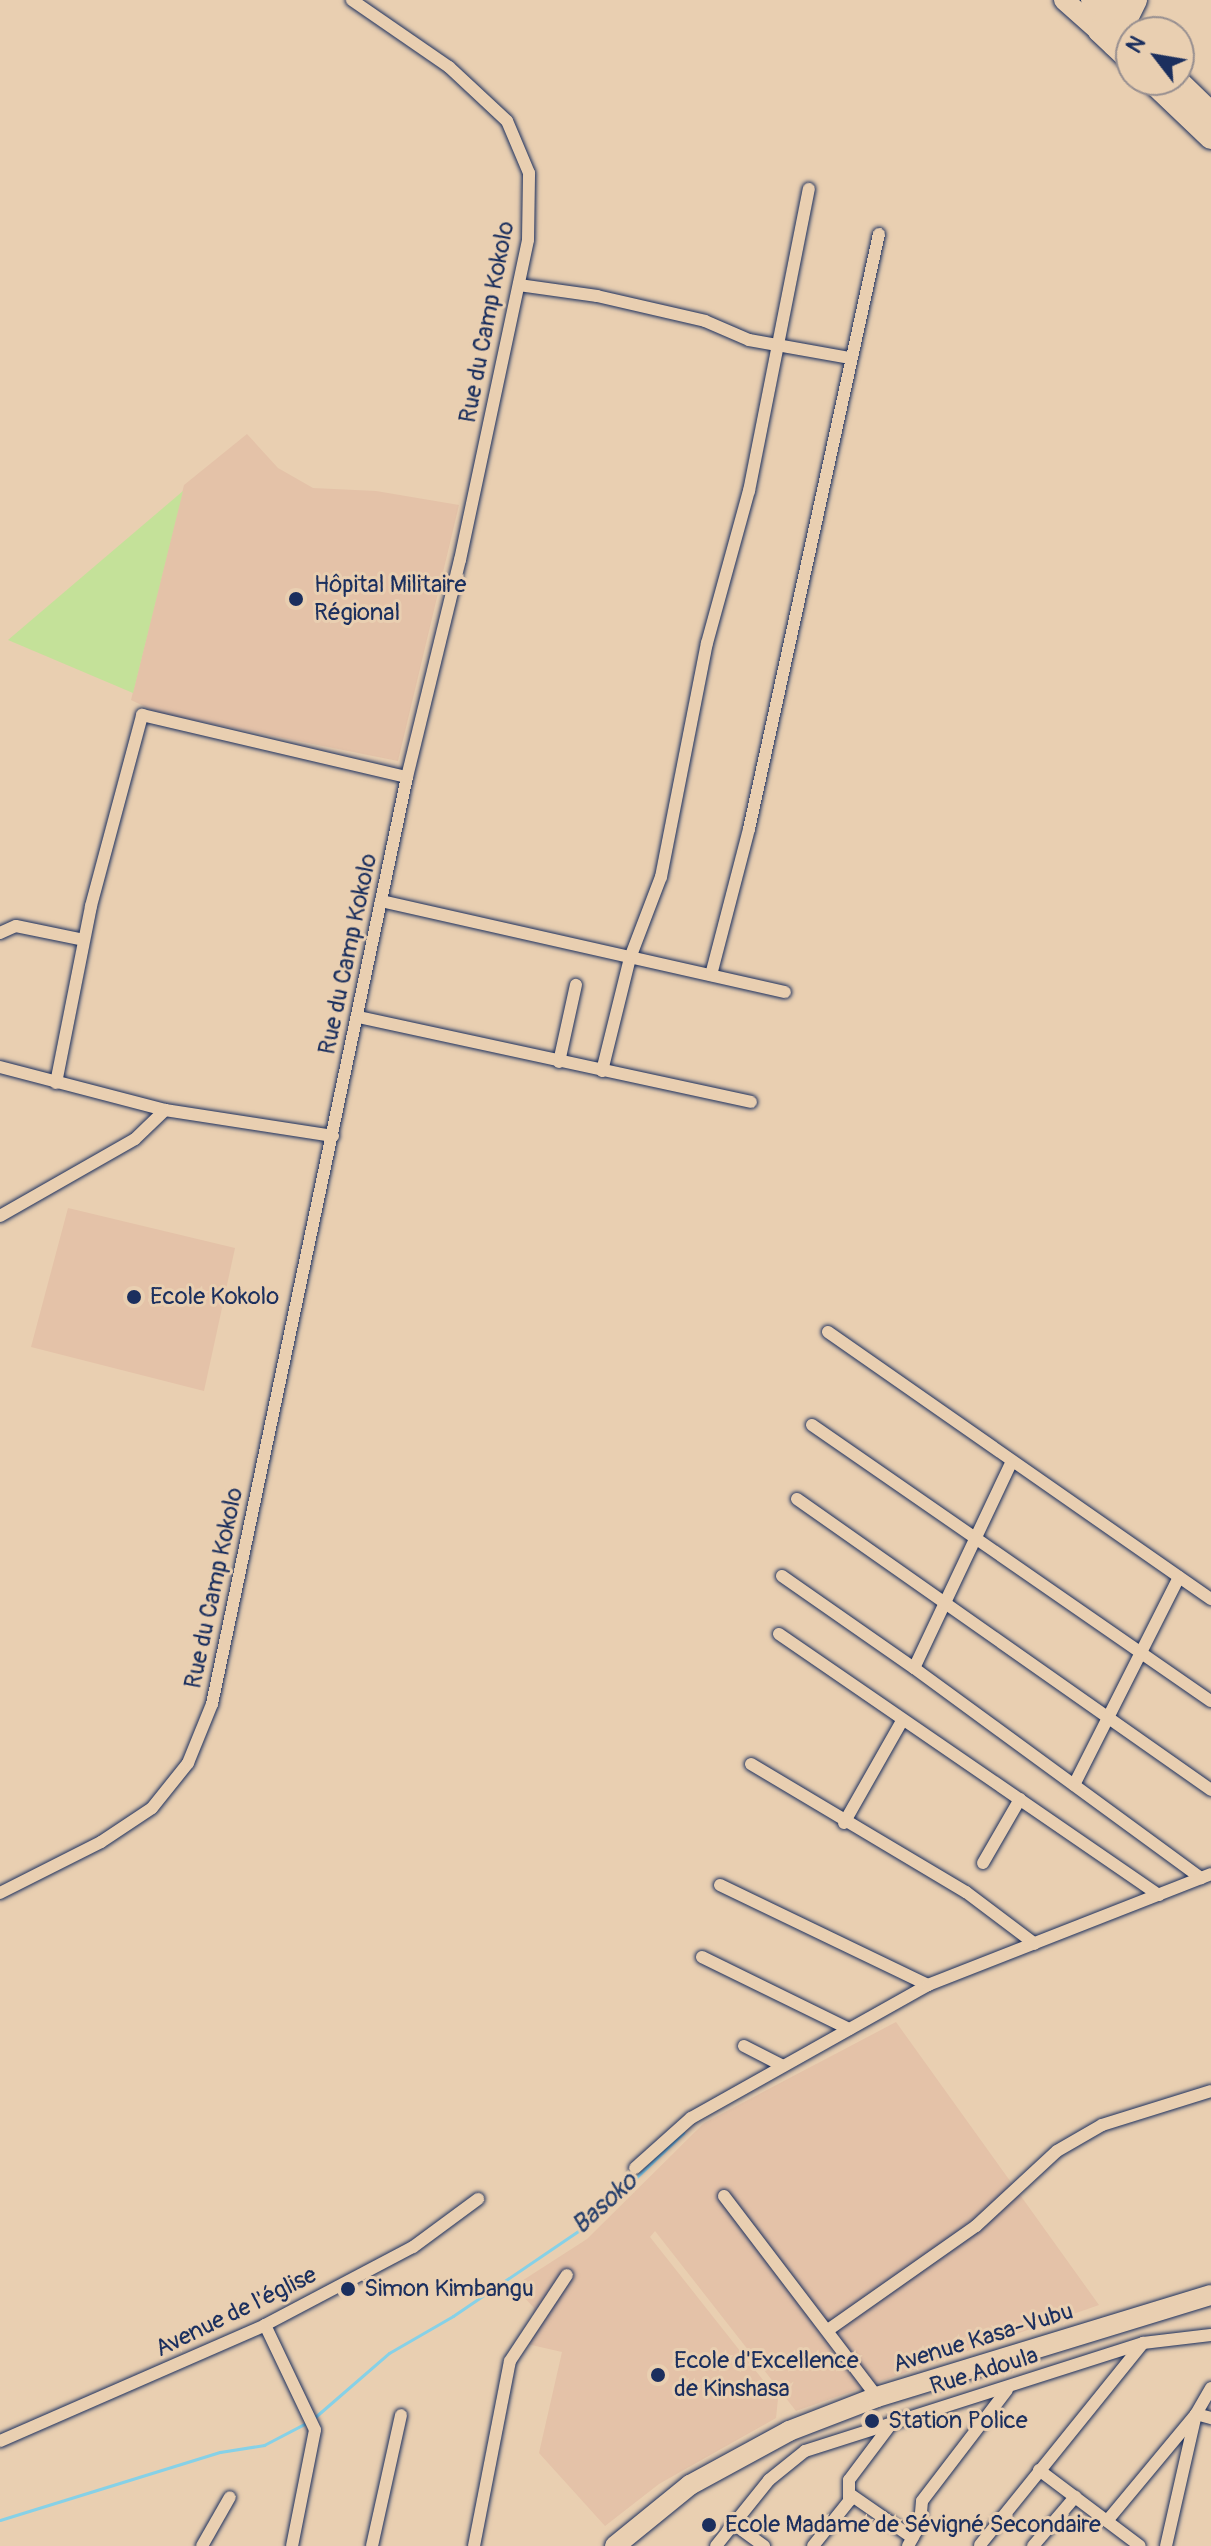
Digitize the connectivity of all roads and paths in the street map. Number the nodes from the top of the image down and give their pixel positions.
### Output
1 (352, 0) edge
2 (1064, 0) edge
3 (1138, 0) edge
4 (1123, 16) edge
5 (1115, 24) edge
6 (1167, 96) edge
7 (1193, 96) edge
8 (1211, 113) edge
9 (1211, 138) edge
10 (809, 189) dead end
11 (879, 234) dead end
12 (519, 285) junction
13 (777, 344) junction
14 (850, 358) junction
15 (407, 777) junction
16 (381, 901) junction
17 (0, 933) edge
18 (84, 940) junction
19 (630, 958) junction
20 (711, 975) junction
21 (576, 985) dead end
22 (785, 992) dead end
23 (358, 1017) junction
24 (559, 1062) junction
25 (0, 1067) edge
26 (602, 1071) junction
27 (56, 1083) junction
28 (751, 1102) dead end
29 (165, 1110) junction
30 (333, 1136) junction
31 (0, 1216) edge
32 (828, 1332) dead end
33 (812, 1425) dead end
34 (1012, 1461) junction
35 (797, 1499) dead end
36 (976, 1536) junction
37 (782, 1576) dead end
38 (1179, 1577) junction
39 (1211, 1599) edge
40 (944, 1604) junction
41 (779, 1634) dead end
42 (1142, 1650) junction
43 (914, 1668) junction
44 (1211, 1701) edge
45 (1109, 1716) junction
46 (902, 1721) junction
47 (751, 1764) dead end
48 (1074, 1785) junction
49 (1211, 1790) edge
50 (1020, 1799) junction
51 (844, 1823) junction
52 (983, 1863) dead end
53 (1206, 1876) edge
54 (720, 1885) dead end
55 (0, 1893) edge
56 (1159, 1895) junction
57 (1035, 1944) junction
58 (702, 1957) dead end
59 (928, 1985) junction
60 (849, 2029) junction
61 (744, 2046) dead end
62 (781, 2065) junction
63 (1211, 2091) edge
64 (635, 2168) dead end
65 (724, 2196) dead end
66 (478, 2199) dead end
67 (567, 2275) dead end
68 (1211, 2295) edge
69 (265, 2325) junction
70 (828, 2330) junction
71 (1211, 2335) edge
72 (1143, 2343) junction
73 (1211, 2388) edge
74 (1008, 2389) junction
75 (877, 2397) junction
76 (1196, 2414) junction
77 (401, 2415) dead end
78 (1211, 2418) edge
79 (894, 2420) junction
80 (0, 2441) edge
81 (1039, 2470) junction
82 (851, 2495) junction
83 (230, 2497) dead end
84 (1075, 2497) junction
85 (1107, 2521) junction
86 (735, 2525) junction
87 (911, 2542) edge
88 (980, 2545) edge
89 (202, 2546) edge
90 (292, 2546) edge
91 (372, 2546) edge
92 (474, 2546) edge
93 (615, 2546) edge
94 (716, 2546) edge
95 (764, 2546) edge
96 (813, 2546) edge
97 (1033, 2546) edge
98 (1140, 2546) edge
99 (1166, 2546) edge

1 - 12 street, Rue du Camp Kokolo
2 - 5 main road
3 - 4 highway
6 - 9 highway
7 - 8 highway
10 - 13 street
11 - 14 street
12 - 13 street
12 - 15 street, Rue du Camp Kokolo
13 - 14 street
13 - 19 street
14 - 20 street
15 - 16 street, Rue du Camp Kokolo
15 - 18 street
16 - 19 street
16 - 23 street, Rue du Camp Kokolo
17 - 18 street
18 - 27 street
19 - 20 street
19 - 26 street
20 - 22 street
21 - 24 street
23 - 24 street
23 - 30 street, Rue du Camp Kokolo
24 - 26 street
25 - 27 street
26 - 28 street
27 - 29 street
29 - 30 street
29 - 31 street
30 - 55 street, Rue du Camp Kokolo
32 - 34 street
33 - 36 street
34 - 36 street
34 - 38 street
35 - 40 street
36 - 40 street
36 - 42 street
37 - 43 street
38 - 39 street
38 - 42 street
40 - 43 street
40 - 45 street
41 - 46 street
42 - 44 street
42 - 45 street
43 - 48 street
45 - 48 street
45 - 49 street
46 - 50 street
46 - 51 street
47 - 51 street
48 - 53 street
50 - 52 street
50 - 56 street
51 - 57 street
53 - 56 street
54 - 59 street
56 - 57 street
57 - 59 street
58 - 60 street
59 - 60 street
60 - 62 street
61 - 62 street
62 - 64 street
63 - 70 street
65 - 70 street
66 - 69 street, Avenue de l'église
67 - 92 street
68 - 75 main road, Avenue Kasa-Vubu
69 - 80 street, Avenue de l'église
69 - 90 street
70 - 75 street
71 - 72 street, Rue Adoula
72 - 74 street, Rue Adoula
72 - 81 street
73 - 76 street
74 - 79 street, Rue Adoula
74 - 87 street
75 - 93 main road, Avenue Kasa-Vubu
76 - 78 street
76 - 85 street
76 - 99 street
77 - 91 street
79 - 82 street
79 - 86 street, Rue Adoula
81 - 84 street
81 - 88 street
82 - 87 street
82 - 96 street
83 - 89 street
84 - 85 street
84 - 97 street
85 - 98 street
86 - 94 street, Rue Adoula
86 - 95 street

